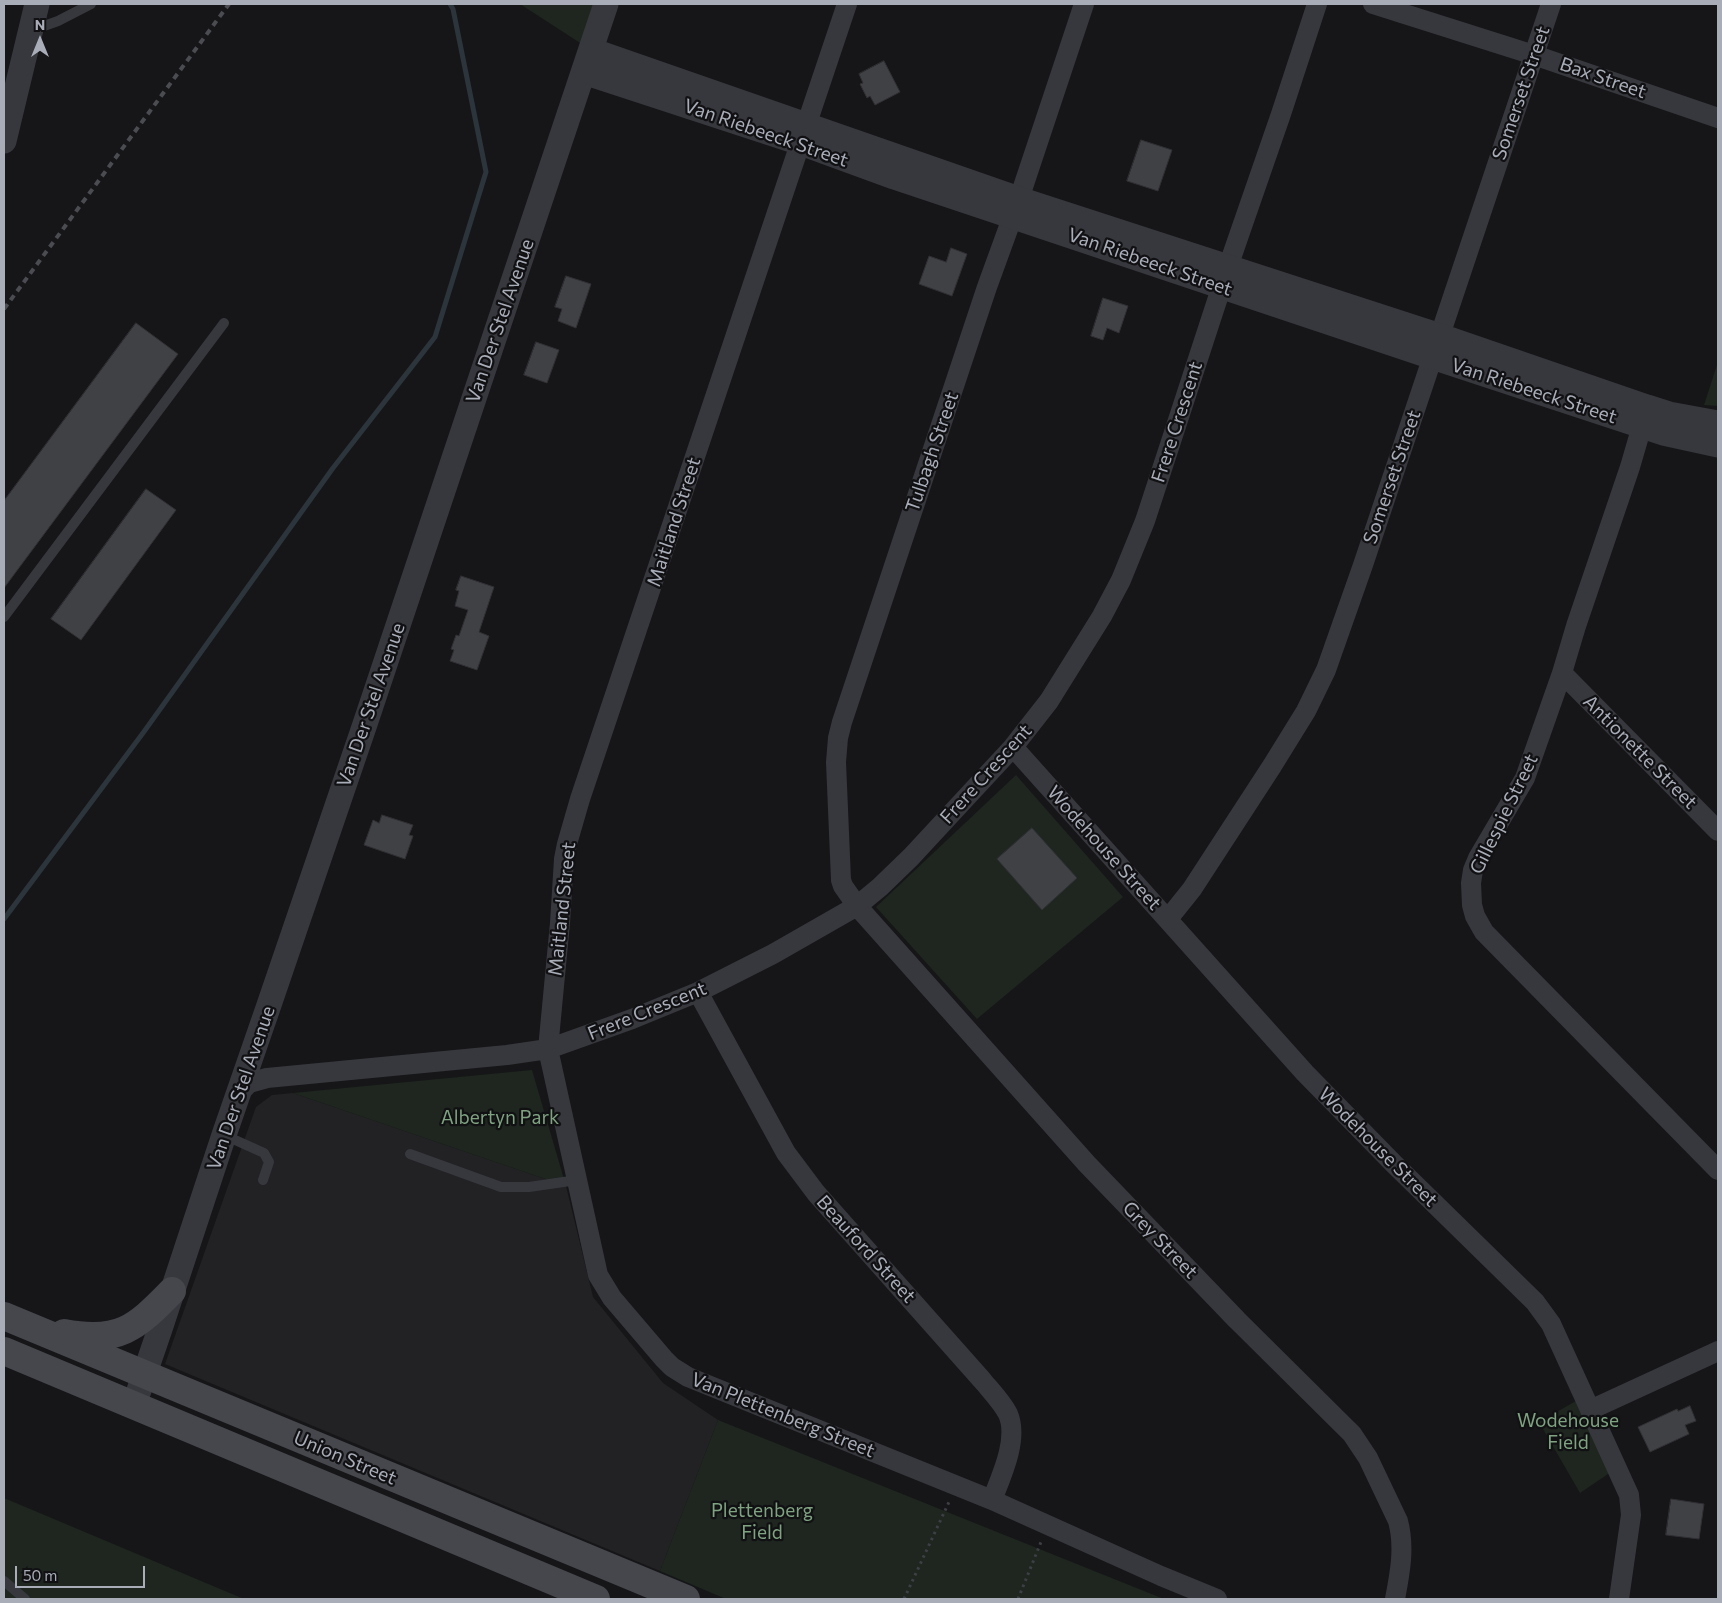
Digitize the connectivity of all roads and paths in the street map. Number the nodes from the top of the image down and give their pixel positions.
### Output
1 (36, 4) edge
2 (91, 4) edge
3 (606, 4) edge
4 (847, 4) edge
5 (1084, 4) edge
6 (1317, 4) edge
7 (1373, 4) edge
8 (1551, 4) edge
9 (30, 31) junction
10 (1534, 55) junction
11 (588, 61) junction
12 (1718, 118) edge
13 (804, 133) junction
14 (4, 141) edge
15 (1015, 207) junction
16 (1225, 276) junction
17 (224, 323) dead end
18 (1436, 347) junction
19 (1644, 417) junction
20 (1718, 423) edge
21 (1718, 446) edge
22 (4, 617) edge
23 (1562, 673) junction
24 (1013, 748) junction
25 (1718, 831) edge
26 (858, 906) junction
27 (1168, 919) junction
28 (698, 992) junction
29 (548, 1049) junction
30 (236, 1097) junction
31 (224, 1135) junction
32 (410, 1154) dead end
33 (1718, 1170) edge
34 (264, 1180) dead end
35 (577, 1180) junction
36 (172, 1291) junction
37 (4, 1316) edge
38 (33, 1328) junction
39 (4, 1351) edge
40 (1718, 1351) edge
41 (145, 1375) junction
42 (134, 1405) junction
43 (1590, 1410) junction
44 (957, 1486) junction
45 (992, 1500) junction
46 (1048, 1526) junction
47 (581, 1556) junction
48 (4, 1581) edge
49 (570, 1588) junction
50 (25, 1599) edge
51 (596, 1599) edge
52 (686, 1599) edge
53 (904, 1599) edge
54 (1018, 1599) edge
55 (1217, 1599) edge
56 (1396, 1599) edge
57 (1619, 1599) edge

1 - 9 street
2 - 9 lane
3 - 11 street, Van Der Stel Avenue
4 - 13 street, Maitland Street
5 - 15 street, Tulbagh Street
6 - 16 street, Frere Crescent
7 - 10 street, Bax Street
8 - 10 street, Somerset Street
9 - 14 street
10 - 12 street, Bax Street
10 - 18 street, Somerset Street
11 - 13 street, Van Riebeeck Street
11 - 30 street, Van Der Stel Avenue
13 - 15 street, Van Riebeeck Street
13 - 29 street, Maitland Street
15 - 16 street, Van Riebeeck Street
15 - 26 street, Tulbagh Street
16 - 18 street, Van Riebeeck Street
16 - 24 street, Frere Crescent
17 - 22 lane
18 - 19 street, Van Riebeeck Street
18 - 27 street, Somerset Street
19 - 20 street, Van Riebeeck Street
19 - 21 street, Van Riebeeck Street
19 - 23 street, Gillespie Street
23 - 25 street, Antionette Street
23 - 33 street, Gillespie Street
24 - 26 street, Frere Crescent
24 - 27 street, Wodehouse Street
26 - 28 street, Frere Crescent
26 - 56 street, Grey Street
27 - 43 street, Wodehouse Street
28 - 29 street, Frere Crescent
28 - 45 street, Beauford Street
29 - 30 street, Frere Crescent
29 - 35 street, Van Plettenberg Street
30 - 31 street, Van Der Stel Avenue
31 - 34 lane
31 - 36 street, Van Der Stel Avenue
32 - 35 lane
35 - 44 street, Van Plettenberg Street
36 - 38 main road
36 - 41 street, Van Der Stel Avenue
37 - 38 main road, Union Street
38 - 41 main road, Union Street
39 - 42 main road, Union Street
40 - 43 street
41 - 42 street, Van Der Stel Avenue
41 - 47 main road, Union Street
42 - 49 main road, Union Street
43 - 57 street, Wodehouse Street
44 - 45 street, Van Plettenberg Street
44 - 53 path
45 - 46 street, Van Plettenberg Street
46 - 54 path
46 - 55 street, Van Plettenberg Street
47 - 49 main road
47 - 52 main road, Union Street
48 - 50 lane
49 - 51 main road, Union Street

